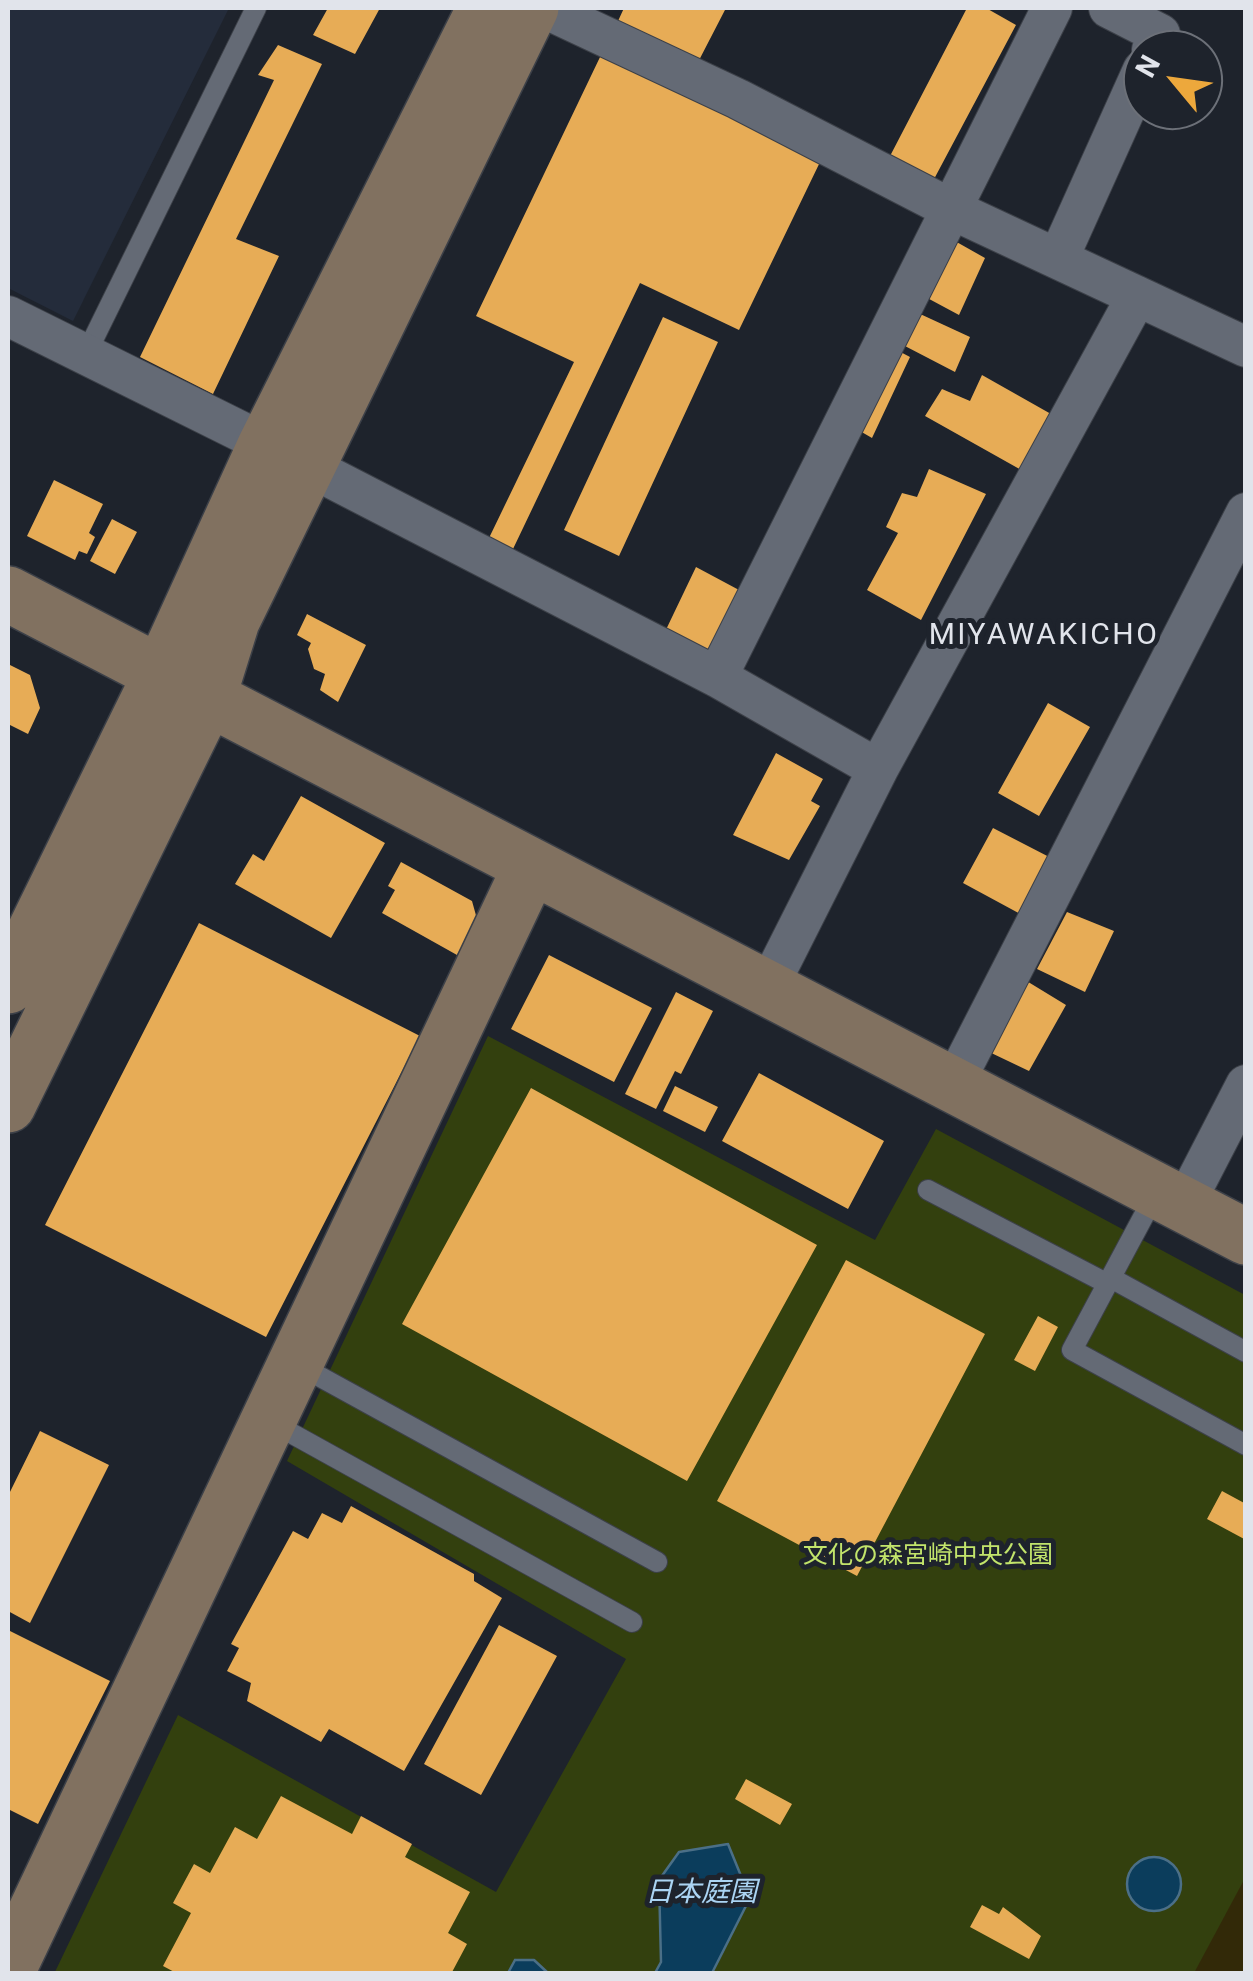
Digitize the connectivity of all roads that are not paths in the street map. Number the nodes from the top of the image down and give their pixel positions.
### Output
1 (256, 8) edge
2 (485, 8) edge
3 (531, 8) edge
4 (544, 8) edge
5 (1052, 8) edge
6 (1108, 8) edge
7 (1152, 30) edge
8 (1123, 114) edge
9 (953, 210) junction
10 (1058, 259) junction
11 (1137, 296) junction
12 (8, 316) edge
13 (1246, 346) edge
14 (86, 356) junction
15 (287, 455) junction
16 (1246, 513) edge
17 (8, 594) edge
18 (717, 677) junction
19 (185, 686) junction
20 (878, 769) junction
21 (531, 866) junction
22 (8, 986) edge
23 (767, 988) junction
24 (953, 1085) junction
25 (1246, 1085) edge
26 (8, 1105) edge
27 (928, 1190) dead end
28 (1170, 1198) junction
29 (1246, 1237) edge
30 (1109, 1281) junction
31 (1246, 1352) edge
32 (316, 1374) dead end
33 (289, 1432) dead end
34 (1246, 1445) edge
35 (657, 1562) dead end
36 (632, 1622) dead end
37 (8, 1970) edge

1 - 14 lane
2 - 15 street
3 - 15 street
4 - 9 street
5 - 9 street
6 - 7 street
8 - 10 street
9 - 10 street
9 - 18 street
10 - 11 street
11 - 13 street
11 - 20 street
12 - 14 street
14 - 15 street
15 - 18 street
15 - 19 street
16 - 24 street
17 - 19 street
18 - 20 street
19 - 21 street
19 - 22 street
19 - 26 street
20 - 23 street
21 - 23 street
21 - 37 street
23 - 24 street
24 - 28 street
25 - 28 street
27 - 30 lane
28 - 29 street
28 - 30 lane
30 - 31 lane
30 - 34 lane
32 - 35 lane
33 - 36 lane

